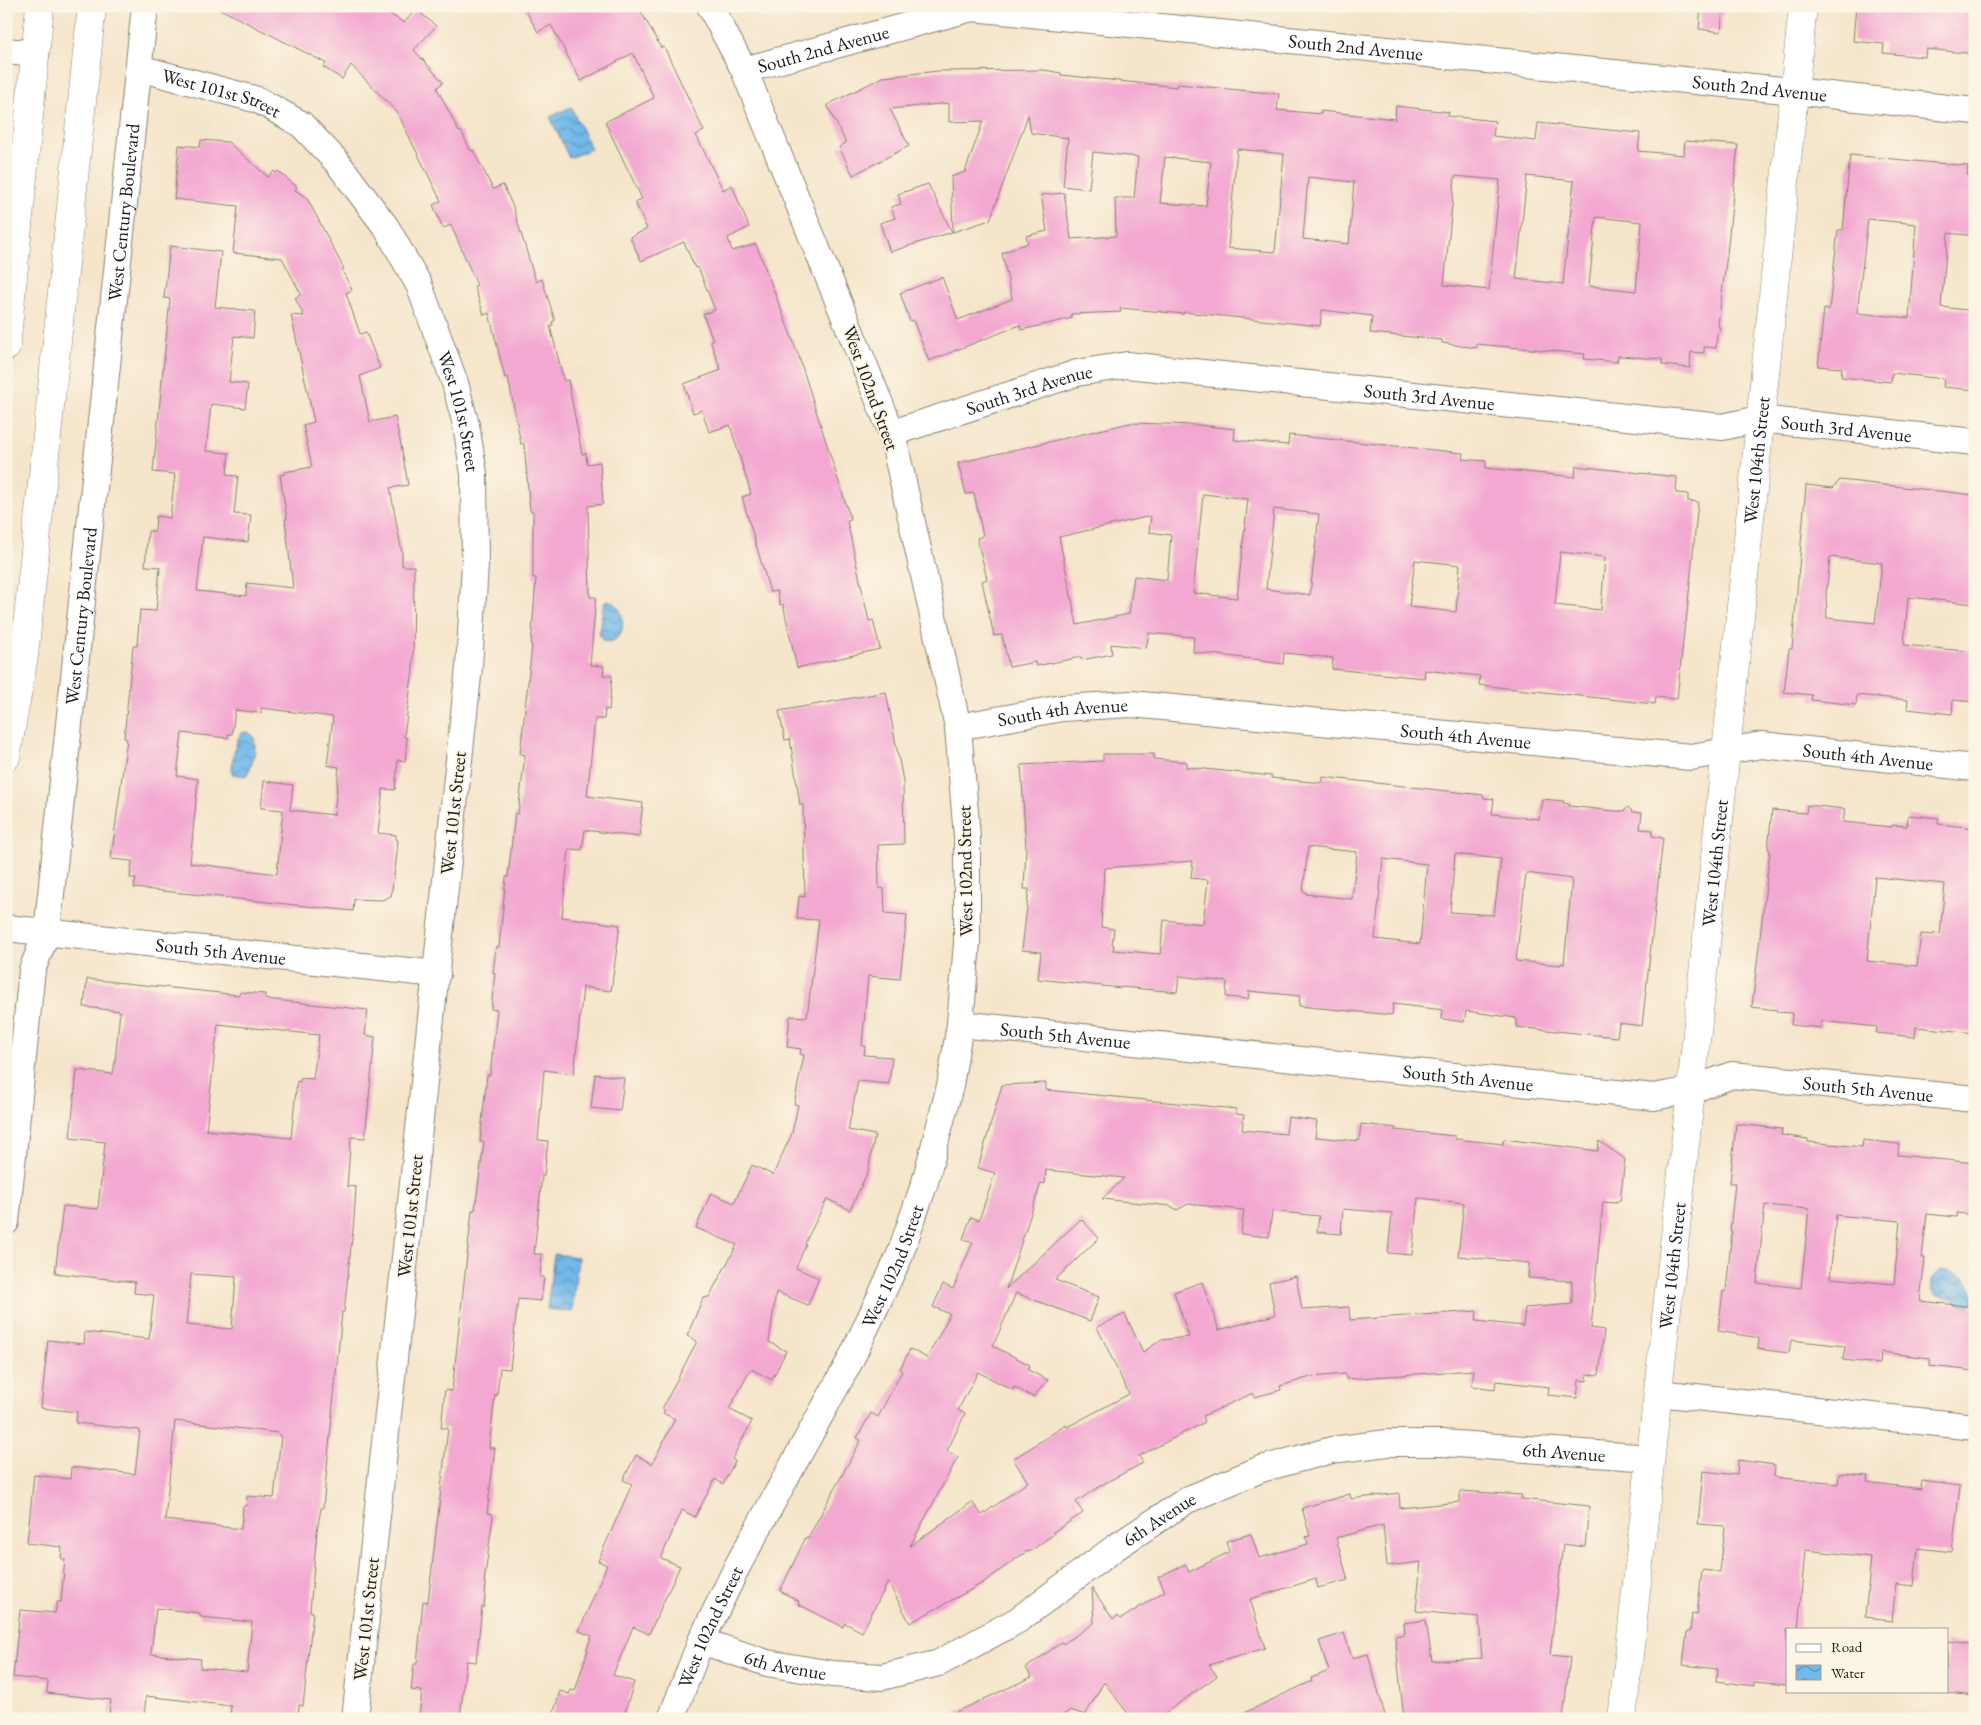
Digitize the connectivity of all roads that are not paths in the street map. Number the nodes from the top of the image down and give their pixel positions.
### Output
1 (40, 6) edge
2 (92, 6) edge
3 (145, 6) edge
4 (710, 6) edge
5 (1803, 6) edge
6 (6, 51) edge
7 (36, 54) junction
8 (139, 68) junction
9 (744, 70) junction
10 (1793, 91) junction
11 (1975, 111) edge
12 (6, 347) edge
13 (1759, 420) junction
14 (892, 433) junction
15 (1975, 442) edge
16 (958, 727) junction
17 (1726, 752) junction
18 (6, 757) edge
19 (1975, 768) edge
20 (6, 928) edge
21 (46, 932) junction
22 (437, 974) junction
23 (960, 1024) junction
24 (1691, 1090) junction
25 (1975, 1099) edge
26 (6, 1222) edge
27 (1658, 1393) junction
28 (1975, 1427) edge
29 (1651, 1458) junction
30 (701, 1641) junction
31 (1626, 1718) edge
32 (355, 1719) edge
33 (671, 1719) edge

1 - 7 street
2 - 18 street
3 - 8 street, West Century Boulevard
4 - 9 street, West 102nd Street
5 - 10 street, West 104th Street
6 - 7 street
7 - 12 street
8 - 21 street, West Century Boulevard
8 - 22 street, West 101st Street
9 - 10 street, South 2nd Avenue
9 - 14 street, West 102nd Street
10 - 11 street, South 2nd Avenue
10 - 13 street, West 104th Street
13 - 14 street, South 3rd Avenue
13 - 15 street, South 3rd Avenue
13 - 17 street, West 104th Street
14 - 16 street, West 102nd Street
16 - 17 street, South 4th Avenue
16 - 23 street, West 102nd Street
17 - 19 street, South 4th Avenue
17 - 24 street, West 104th Street
20 - 21 street, South 5th Avenue
21 - 22 street, South 5th Avenue
21 - 26 street, West Century Boulevard
22 - 32 street, West 101st Street
23 - 24 street, South 5th Avenue
23 - 30 street, West 102nd Street
24 - 25 street, South 5th Avenue
24 - 27 street, West 104th Street
27 - 28 street
27 - 29 street, West 104th Street
29 - 30 street, 6th Avenue
29 - 31 street, West 104th Street
30 - 33 street, West 102nd Street

